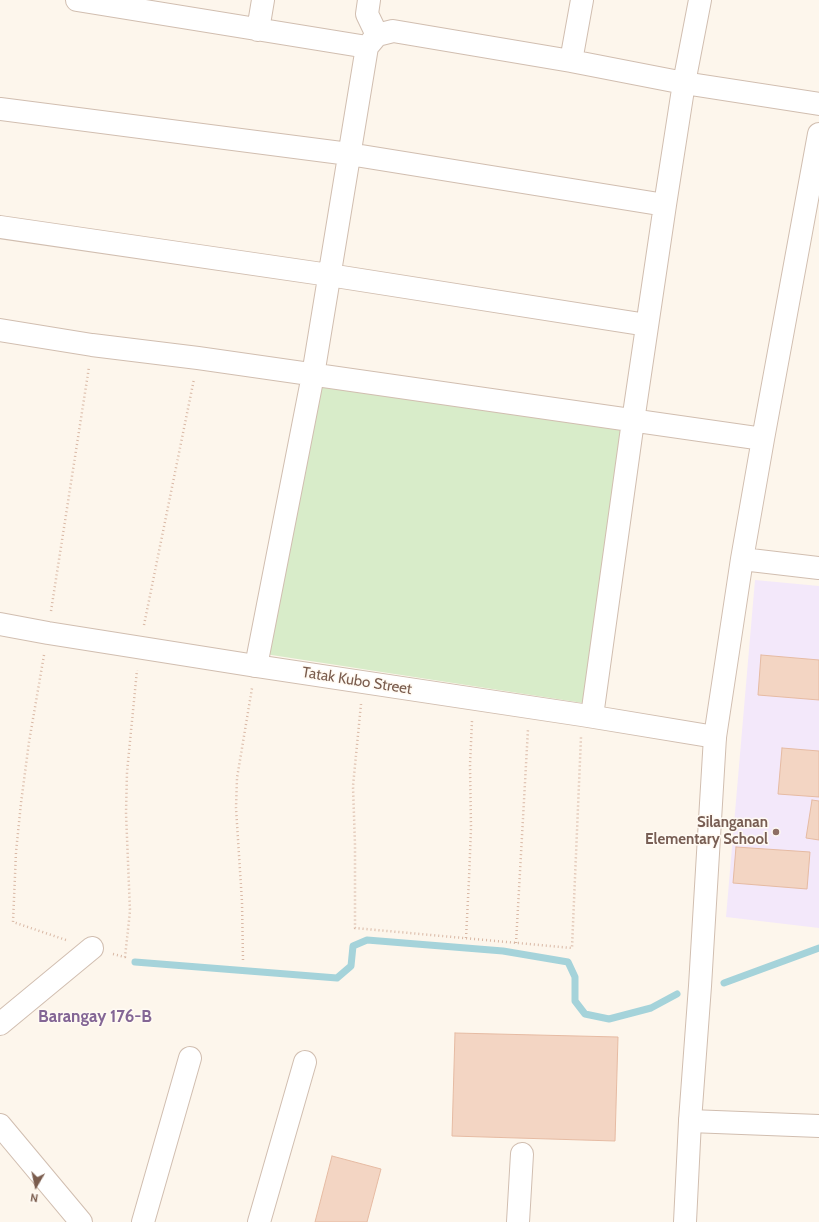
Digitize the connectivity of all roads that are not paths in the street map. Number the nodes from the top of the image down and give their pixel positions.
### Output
1 (77, 0) edge
2 (263, 0) edge
3 (370, 0) edge
4 (582, 0) edge
5 (700, 0) edge
6 (141, 5) edge
7 (258, 30) junction
8 (372, 41) junction
9 (571, 61) junction
10 (684, 83) junction
11 (819, 104) edge
12 (0, 108) edge
13 (819, 134) edge
14 (349, 154) junction
15 (665, 205) junction
16 (0, 226) edge
17 (329, 275) junction
18 (647, 325) junction
19 (0, 330) edge
20 (313, 375) junction
21 (633, 421) junction
22 (763, 439) junction
23 (742, 559) junction
24 (819, 568) edge
25 (0, 624) edge
26 (256, 666) junction
27 (587, 715) junction
28 (715, 737) junction
29 (92, 948) dead end
30 (0, 1024) edge
31 (190, 1058) dead end
32 (305, 1062) dead end
33 (690, 1121) junction
34 (0, 1125) edge
35 (819, 1126) edge
36 (522, 1154) dead end
37 (81, 1222) edge
38 (143, 1222) edge
39 (259, 1222) edge
40 (518, 1222) edge
41 (685, 1222) edge

1 - 6 street
2 - 7 street
3 - 8 street
4 - 9 street
5 - 10 street
6 - 7 street
7 - 8 street
8 - 9 street
8 - 14 street
9 - 10 street
10 - 11 street
10 - 15 street
12 - 14 street
13 - 22 street
14 - 15 street
14 - 17 street
15 - 18 street
16 - 17 street
17 - 18 street
17 - 20 street
18 - 21 street
19 - 20 street
20 - 21 street
20 - 26 street
21 - 22 street
21 - 27 street
22 - 23 street
23 - 24 street
23 - 28 street
25 - 26 street, Tatak Kubo Street
26 - 27 street, Tatak Kubo Street
27 - 28 street, Tatak Kubo Street
28 - 33 street
29 - 30 street
31 - 38 street
32 - 39 street
33 - 35 street
33 - 41 street
34 - 37 street
36 - 40 street

